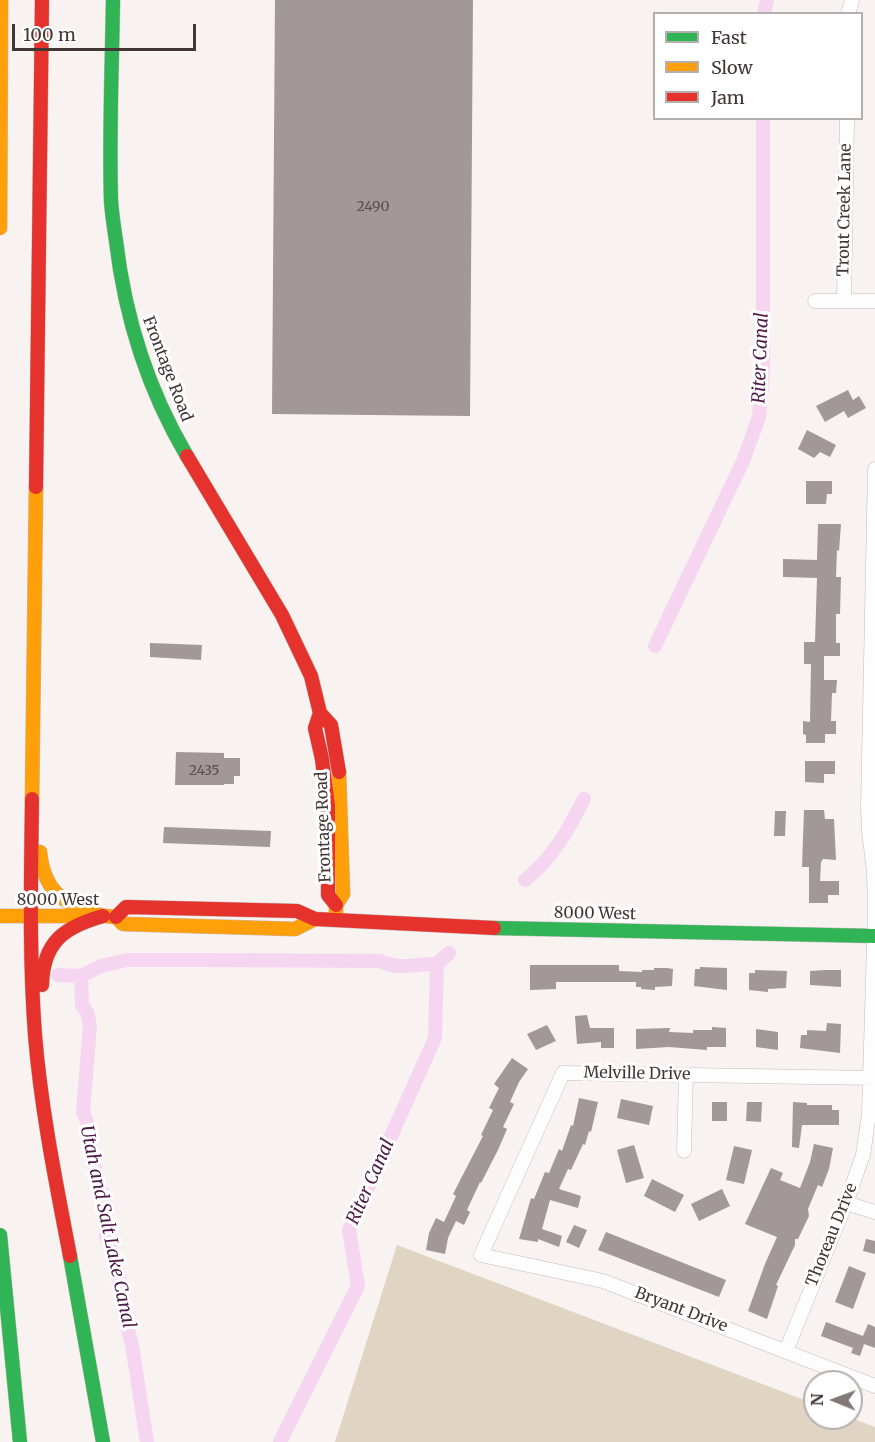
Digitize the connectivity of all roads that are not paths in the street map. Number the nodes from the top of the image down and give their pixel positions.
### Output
1 (1, 0) edge
2 (42, 0) edge
3 (113, 0) edge
4 (847, 120) edge
5 (0, 228) edge
6 (815, 300) dead end
7 (844, 301) junction
8 (875, 301) edge
9 (875, 469) edge
10 (33, 640) junction
11 (873, 656) edge
12 (336, 912) junction
13 (29, 915) junction
14 (0, 916) edge
15 (109, 917) junction
16 (875, 936) edge
17 (686, 1075) junction
18 (872, 1078) edge
19 (684, 1151) dead end
20 (846, 1203) junction
21 (875, 1212) edge
22 (64, 1226) junction
23 (0, 1235) edge
24 (481, 1255) joint
25 (786, 1351) junction
26 (875, 1386) edge
27 (20, 1442) edge
28 (103, 1442) edge

1 - 5 main road
2 - 10 main road
3 - 12 main road, Frontage Road
4 - 7 street, Trout Creek Lane
6 - 7 street
7 - 8 street
9 - 11 street, Thoreau Drive
10 - 13 main road
10 - 15 main road
11 - 16 street, Thoreau Drive
12 - 15 main road, 8000 West
12 - 16 main road, 8000 West
13 - 14 main road, 8000 West
13 - 15 main road, 8000 West
13 - 22 main road
15 - 22 main road
16 - 18 street, Thoreau Drive
17 - 18 street, Melville Drive
17 - 19 street
17 - 24 street, Melville Drive
18 - 20 street, Thoreau Drive
20 - 21 street
20 - 25 street, Thoreau Drive
22 - 28 main road
23 - 27 main road
24 - 25 street, Bryant Drive
25 - 26 street, Bryant Drive

